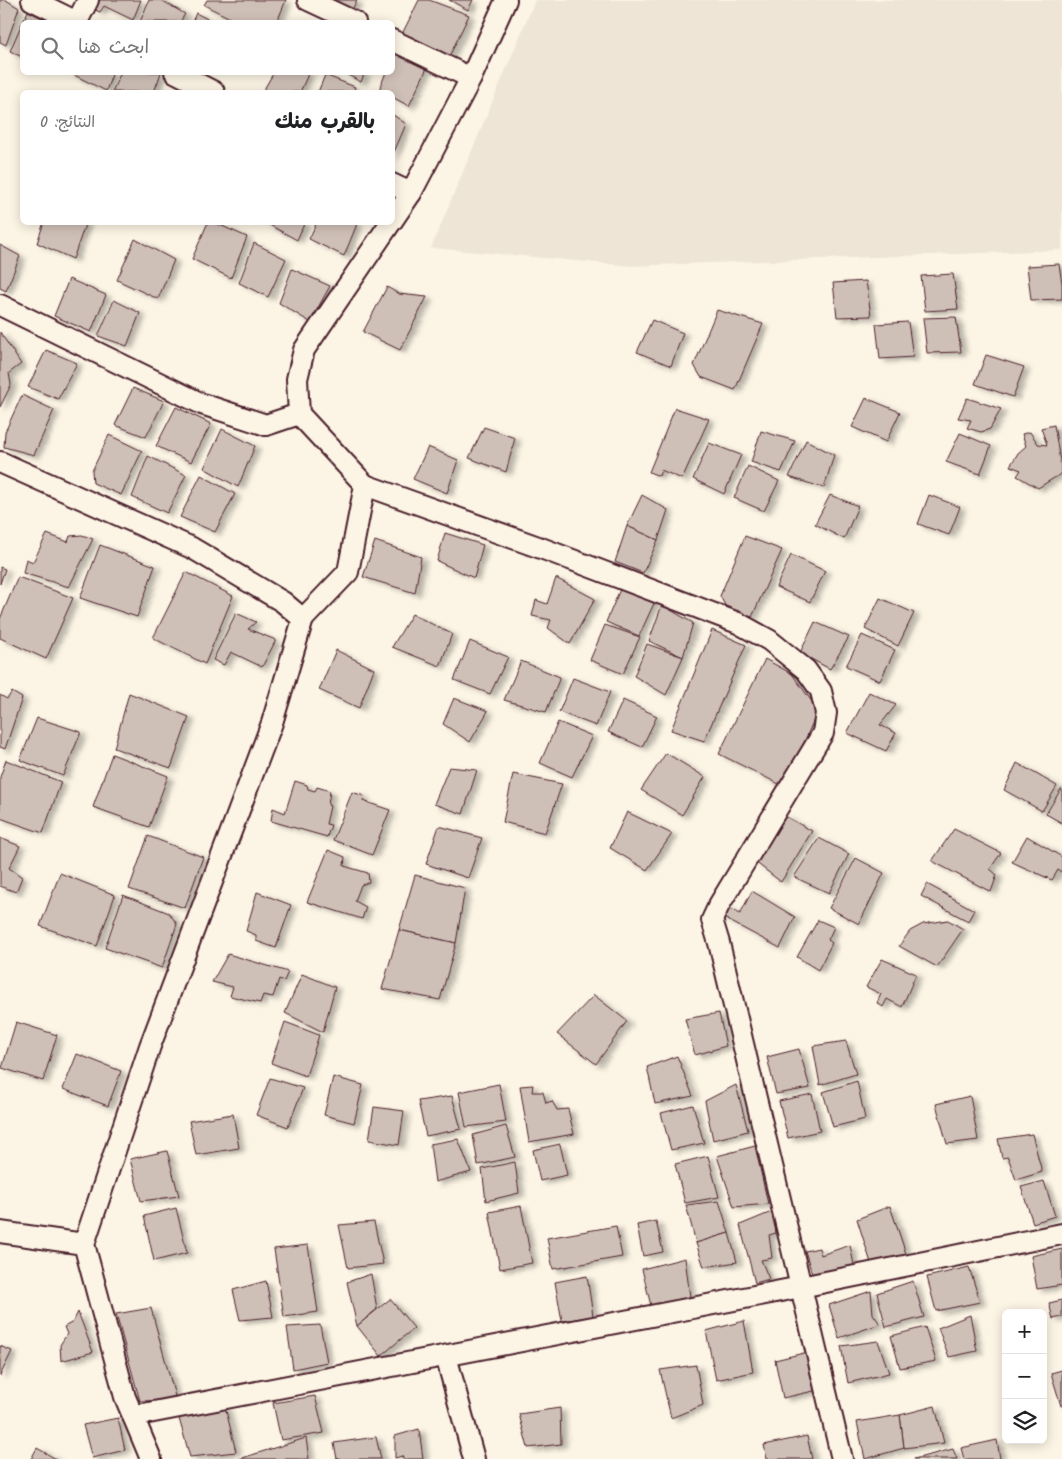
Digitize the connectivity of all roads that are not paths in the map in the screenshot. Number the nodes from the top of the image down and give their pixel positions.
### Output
1 (32, 0) edge
2 (88, 0) edge
3 (308, 0) edge
4 (506, 0) edge
5 (73, 20) edge
6 (78, 20) edge
7 (351, 20) edge
8 (395, 41) edge
9 (181, 75) edge
10 (471, 78) junction
11 (210, 90) edge
12 (395, 185) edge
13 (412, 193) junction
14 (395, 218) edge
15 (390, 225) edge
16 (0, 305) edge
17 (299, 414) junction
18 (0, 462) edge
19 (365, 485) junction
20 (303, 619) junction
21 (0, 1232) edge
22 (1062, 1234) edge
23 (84, 1244) junction
24 (802, 1287) junction
25 (446, 1356) junction
26 (133, 1416) junction
27 (151, 1459) edge
28 (474, 1459) edge
29 (842, 1459) edge

1 - 5 street
2 - 6 street
3 - 7 street
4 - 10 street
8 - 10 street
9 - 11 street
10 - 13 street
12 - 13 street
13 - 14 street
15 - 17 street
16 - 17 street
17 - 19 street
18 - 20 street
19 - 20 street
19 - 24 street
20 - 23 street
21 - 23 street
22 - 24 street
23 - 26 street
24 - 25 street
24 - 29 street
25 - 26 street
25 - 28 street
26 - 27 street

